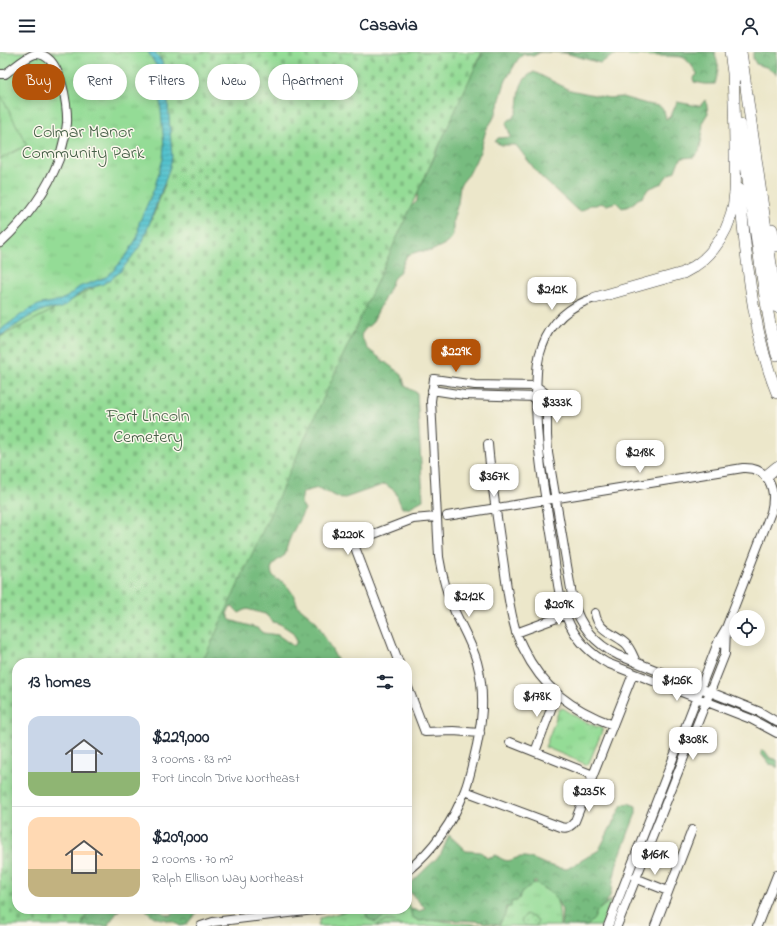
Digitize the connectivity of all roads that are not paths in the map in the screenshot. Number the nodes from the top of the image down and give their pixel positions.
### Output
1 (730, 52) edge
2 (741, 52) edge
3 (733, 73) junction
4 (2, 76) edge
5 (735, 133) junction
6 (754, 144) junction
7 (0, 243) edge
8 (777, 246) edge
9 (595, 298) joint
10 (777, 307) edge
11 (777, 355) edge
12 (536, 386) junction
13 (432, 390) junction
14 (777, 393) edge
15 (536, 397) junction
16 (488, 444) dead end
17 (777, 467) edge
18 (766, 476) junction
19 (557, 498) junction
20 (546, 500) junction
21 (495, 508) junction
22 (447, 516) dead end
23 (436, 517) junction
24 (595, 613) dead end
25 (565, 615) junction
26 (726, 628) junction
27 (516, 633) junction
28 (397, 658) edge
29 (636, 662) junction
30 (633, 674) junction
31 (700, 688) junction
32 (710, 692) junction
33 (558, 695) junction
34 (412, 698) edge
35 (697, 698) junction
36 (706, 702) junction
37 (777, 722) edge
38 (613, 725) junction
39 (480, 733) junction
40 (777, 733) edge
41 (510, 742) dead end
42 (535, 752) junction
43 (673, 771) junction
44 (593, 775) junction
45 (465, 791) junction
46 (692, 830) dead end
47 (412, 866) edge
48 (777, 876) edge
49 (635, 878) junction
50 (668, 891) junction
51 (281, 914) edge
52 (201, 926) edge
53 (608, 926) edge
54 (617, 926) edge
55 (655, 926) edge
56 (757, 926) edge

1 - 3 highway
2 - 6 highway
3 - 5 highway
3 - 11 highway
4 - 7 street
5 - 9 highway
5 - 14 highway
6 - 8 highway
6 - 10 highway
9 - 12 street
12 - 13 street
12 - 15 street
12 - 19 street
13 - 15 street
13 - 23 street
15 - 20 street
16 - 21 street
17 - 18 highway
18 - 19 street
18 - 26 street
19 - 20 street
19 - 29 street
20 - 21 street
20 - 25 street
21 - 22 street
21 - 27 street
23 - 28 street
23 - 39 street
24 - 29 street
25 - 27 street
25 - 30 street
26 - 31 street
26 - 32 street
27 - 33 street
29 - 31 street
30 - 35 street
30 - 38 street
31 - 32 street
31 - 35 street
32 - 36 street
32 - 37 street
33 - 38 street
33 - 42 street
34 - 39 street
35 - 36 street
35 - 43 street
36 - 40 street
36 - 43 street
38 - 44 street
39 - 45 street
41 - 42 street
42 - 44 street
43 - 49 street
43 - 53 street
44 - 45 street
45 - 47 street
46 - 50 street
48 - 56 street
49 - 50 street
49 - 54 street
50 - 55 street
51 - 52 street

